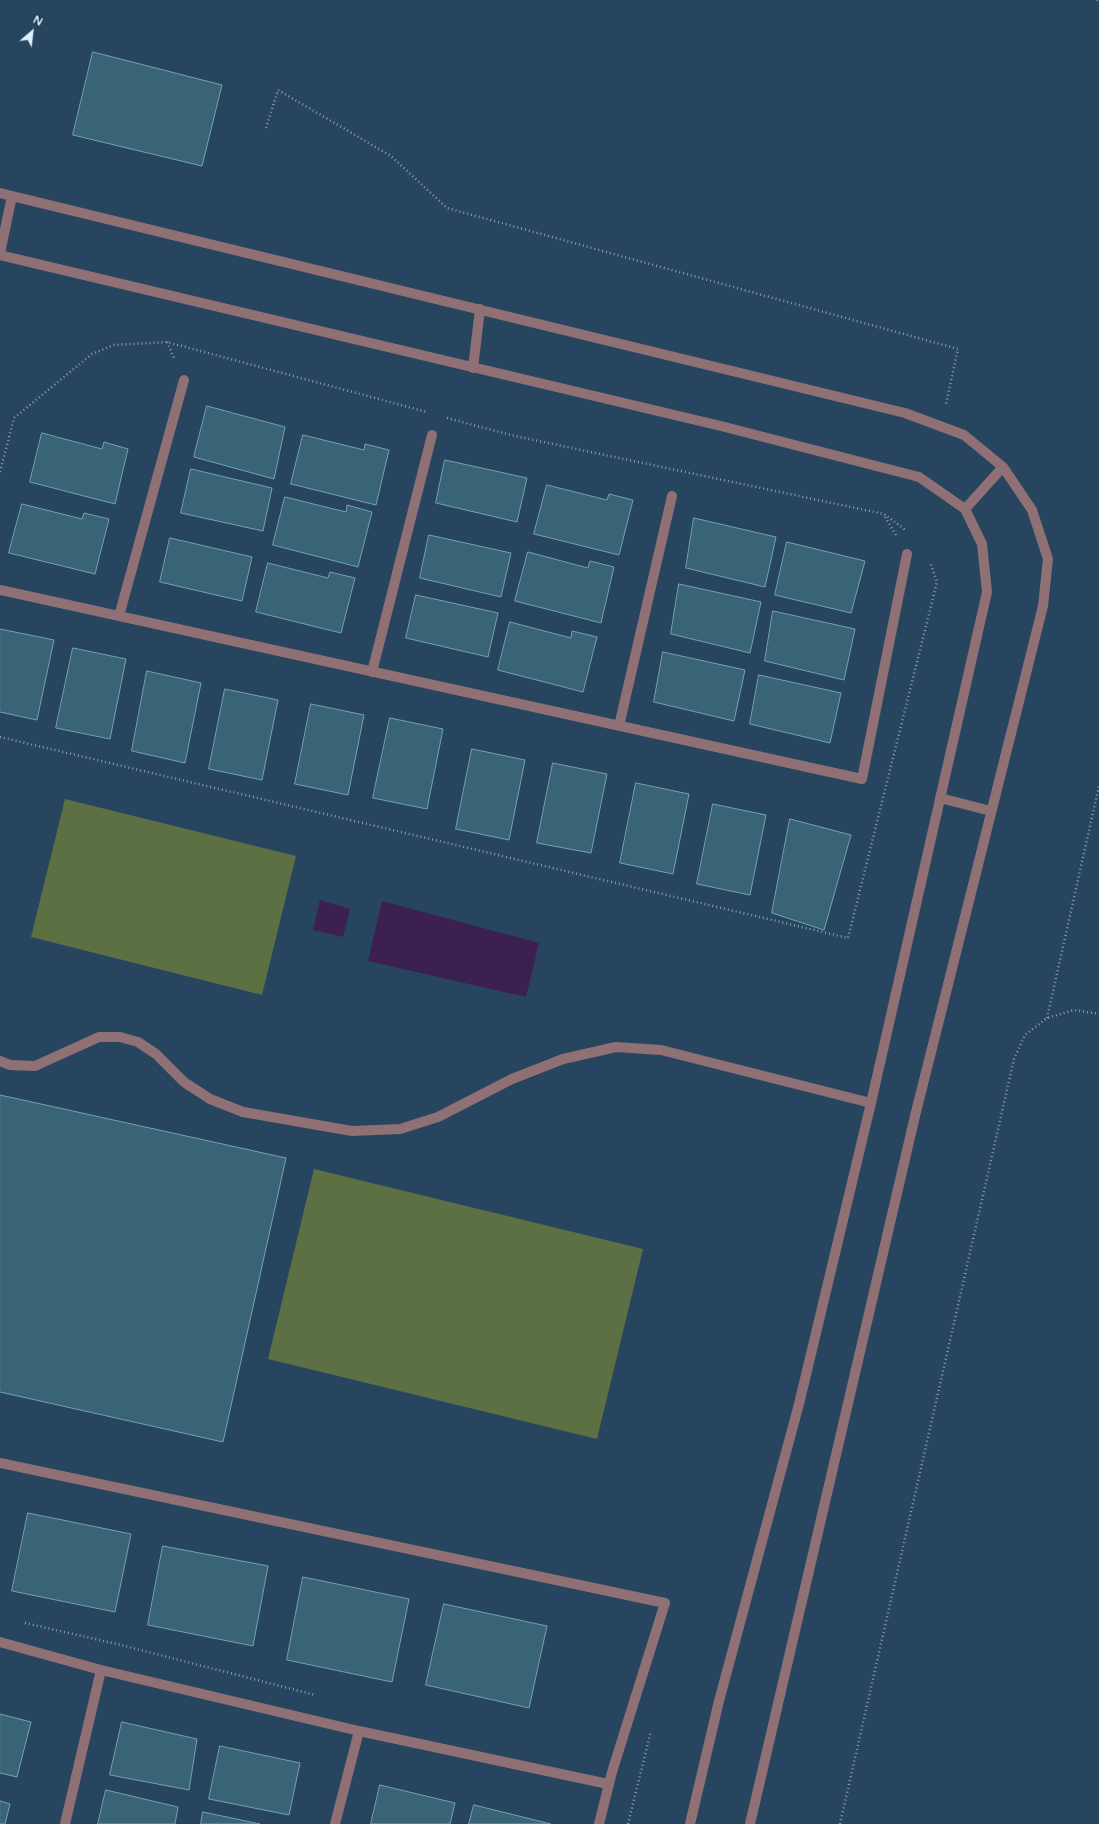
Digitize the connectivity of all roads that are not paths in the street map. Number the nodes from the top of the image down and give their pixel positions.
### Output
1 (0, 193) edge
2 (12, 196) junction
3 (0, 254) edge
4 (480, 309) junction
5 (472, 368) junction
6 (184, 380) dead end
7 (432, 435) dead end
8 (1003, 467) junction
9 (672, 496) dead end
10 (965, 509) junction
11 (907, 554) dead end
12 (0, 590) edge
13 (119, 616) junction
14 (372, 672) junction
15 (619, 726) junction
16 (940, 798) junction
17 (991, 811) junction
18 (0, 1061) edge
19 (871, 1103) junction
20 (0, 1463) edge
21 (0, 1642) edge
22 (101, 1670) junction
23 (359, 1731) junction
24 (608, 1784) junction
25 (65, 1824) edge
26 (335, 1824) edge
27 (598, 1824) edge
28 (690, 1824) edge
29 (750, 1824) edge

1 - 2 street
2 - 3 street
2 - 4 street
3 - 5 street
4 - 5 street
4 - 8 street
5 - 10 street
6 - 13 street
7 - 14 street
8 - 10 street
8 - 17 street
9 - 15 street
10 - 16 street
11 - 15 street
12 - 13 street
13 - 14 street
14 - 15 street
16 - 17 street
16 - 19 street
17 - 29 street
18 - 19 street
19 - 28 street
20 - 24 street
21 - 22 street
22 - 23 street
22 - 25 street
23 - 24 street
23 - 26 street
24 - 27 street

